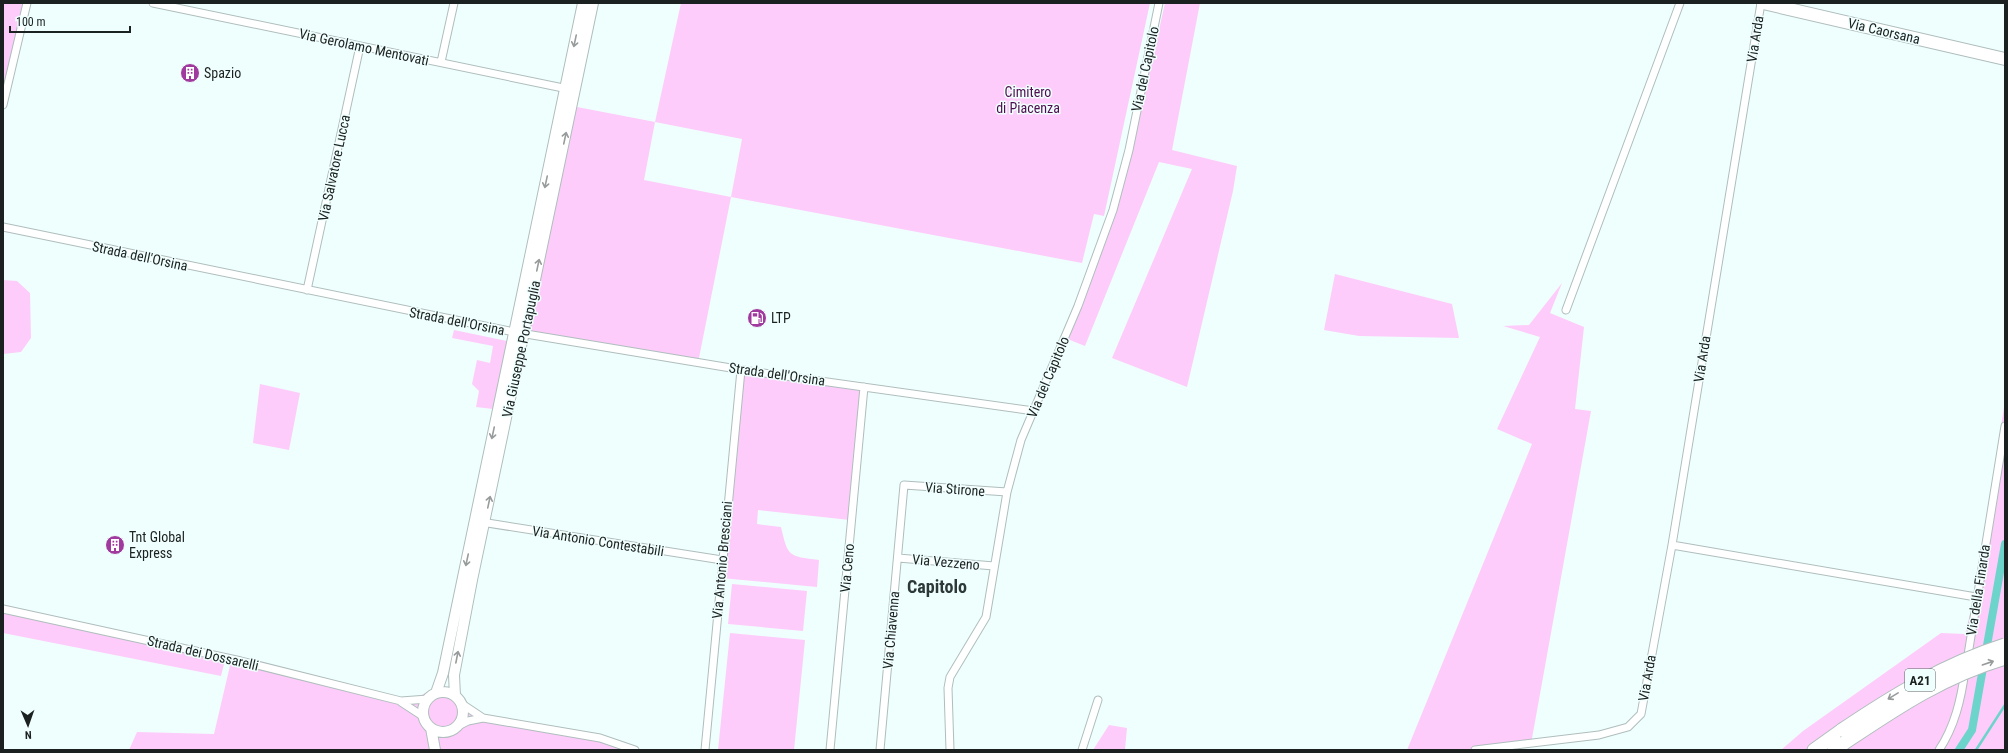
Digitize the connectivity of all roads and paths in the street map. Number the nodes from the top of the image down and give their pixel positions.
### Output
1 (27, 3) edge
2 (153, 3) edge
3 (454, 3) edge
4 (583, 3) edge
5 (593, 3) edge
6 (1159, 3) edge
7 (1680, 3) edge
8 (1762, 3) edge
9 (360, 46) junction
10 (2005, 59) edge
11 (441, 62) junction
12 (570, 89) junction
13 (3, 105) edge
14 (3, 227) edge
15 (307, 290) junction
16 (1566, 310) dead end
17 (519, 333) junction
18 (741, 370) junction
19 (864, 387) junction
20 (1034, 411) junction
21 (2005, 426) edge
22 (904, 485) joint
23 (1006, 492) junction
24 (480, 521) junction
25 (1672, 545) junction
26 (898, 558) junction
27 (722, 560) junction
28 (994, 566) junction
29 (1976, 597) junction
30 (3, 609) edge
31 (2005, 645) edge
32 (2005, 658) edge
33 (432, 696) junction
34 (455, 696) junction
35 (1098, 700) dead end
36 (401, 702) junction
37 (462, 704) junction
38 (424, 717) junction
39 (483, 718) junction
40 (458, 726) junction
41 (431, 728) junction
42 (447, 732) junction
43 (1839, 746) edge
44 (435, 750) edge
45 (635, 750) edge
46 (705, 750) edge
47 (830, 750) edge
48 (880, 750) edge
49 (950, 750) edge
50 (1082, 750) edge
51 (1475, 750) edge
52 (1814, 750) edge
53 (1939, 750) edge

1 - 13 street
2 - 9 street, Via Gerolamo Mentovati
3 - 11 street
4 -> 12 main road, Via Giuseppe Portapuglia
5 - 12 main road, Via Giuseppe Portapuglia
6 - 20 street, Via del Capitolo
7 - 16 street
8 - 10 main road, Via Caorsana
8 - 25 street, Via Arda
9 - 11 street, Via Gerolamo Mentovati
9 - 15 street, Via Salvatore Lucca
11 - 12 street, Via Gerolamo Mentovati
12 - 17 main road, Via Giuseppe Portapuglia
14 - 15 street, Strada dell'Orsina
15 - 17 street, Strada dell'Orsina
17 - 18 street, Strada dell'Orsina
17 - 24 main road, Via Giuseppe Portapuglia
18 - 19 street, Strada dell'Orsina
18 - 27 street, Via Antonio Bresciani
19 - 20 street, Strada dell'Orsina
19 - 47 street, Via Ceno
20 - 23 street, Via del Capitolo
21 - 29 street, Via della Finarda
22 - 23 street, Via Stirone
22 - 26 street, Via Chiavenna
23 - 28 street, Via del Capitolo
24 - 27 street, Via Antonio Contestabili
24 -> 33 main road, Via Giuseppe Portapuglia
34 -> 24 main road, Via Giuseppe Portapuglia
25 - 29 street
25 - 51 street, Via Arda
26 - 28 street, Via Vezzeno
26 - 48 street, Via Chiavenna
27 - 46 street, Via Antonio Bresciani
28 - 49 street, Via del Capitolo
29 - 53 street, Via della Finarda
30 - 36 street, Strada dei Dossarelli
31 -> 52 highway, A21, bridge
43 -> 32 highway, A21, bridge
33 - 34 main road
33 - 36 street, Strada dei Dossarelli
33 - 38 main road
34 - 37 main road
35 - 50 street
36 - 38 street, Strada dei Dossarelli
37 - 39 street
37 - 40 main road
38 - 41 main road
39 - 40 street
39 - 45 street
40 - 42 main road
41 - 42 main road
41 - 44 main road
42 - 44 main road

